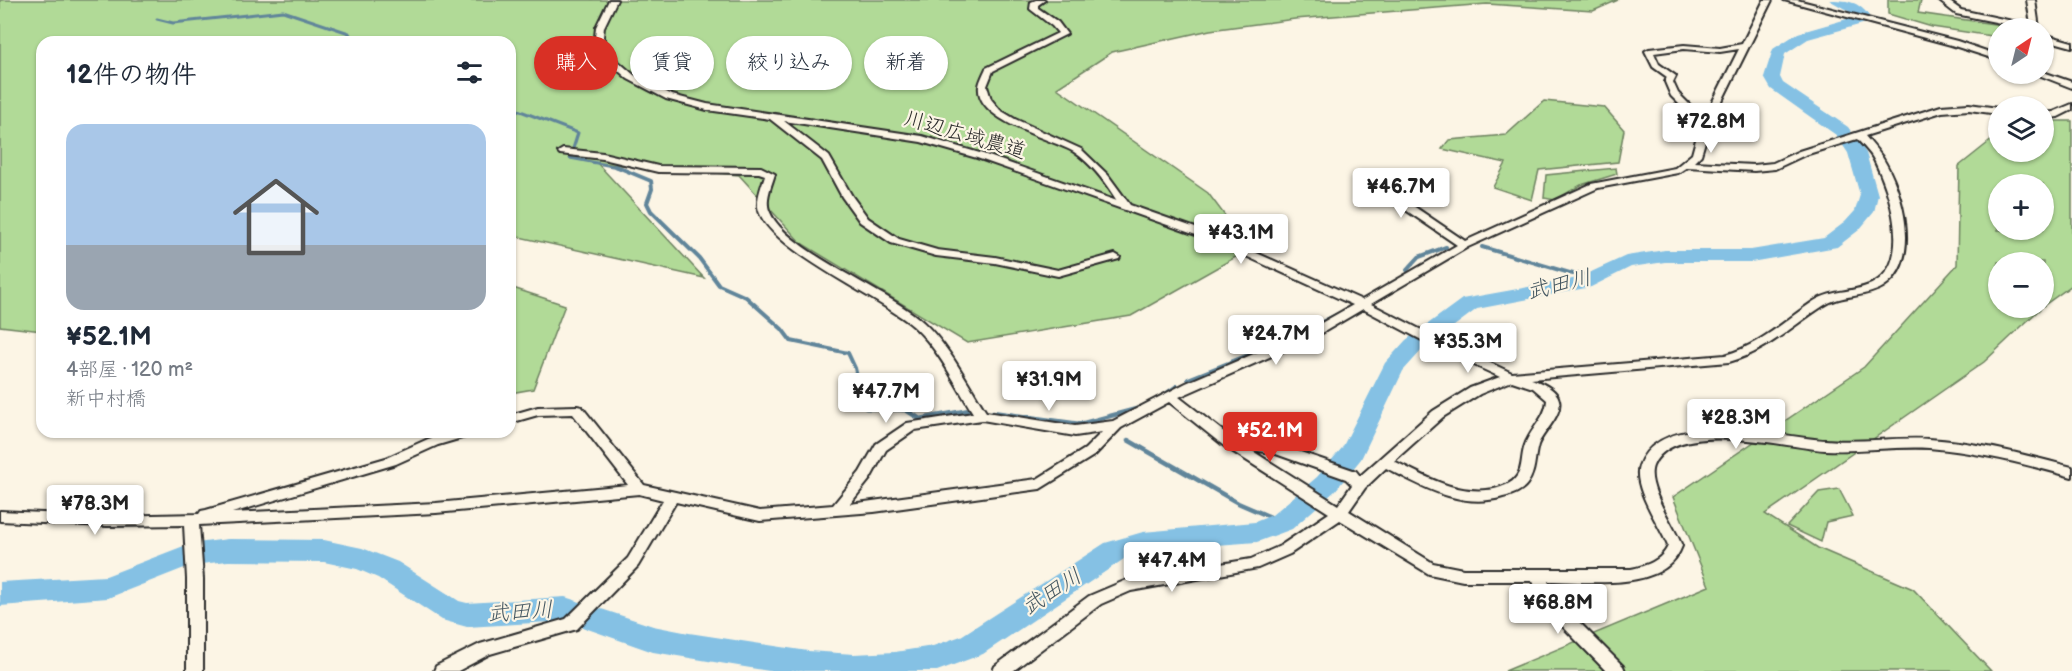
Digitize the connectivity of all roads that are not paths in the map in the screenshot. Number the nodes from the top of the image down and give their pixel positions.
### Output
1 (613, 0) edge
2 (1041, 0) edge
3 (1768, 0) edge
4 (1788, 0) edge
5 (1942, 0) edge
6 (2031, 0) edge
7 (1988, 18) edge
8 (2033, 18) edge
9 (2054, 39) edge
10 (2072, 45) edge
11 (1744, 46) junction
12 (1988, 55) edge
13 (2054, 79) edge
14 (2072, 85) edge
15 (2072, 107) edge
16 (1988, 110) edge
17 (2054, 115) edge
18 (773, 118) junction
19 (1705, 125) junction
20 (1856, 136) junction
21 (563, 152) dead end
22 (1686, 164) junction
23 (1375, 175) dead end
24 (1126, 207) junction
25 (1464, 245) junction
26 (1115, 257) dead end
27 (1364, 305) junction
28 (1511, 377) junction
29 (1172, 398) junction
30 (982, 416) junction
31 (516, 417) edge
32 (1116, 425) junction
33 (447, 438) edge
34 (1229, 443) junction
35 (1384, 462) junction
36 (2072, 472) edge
37 (1355, 480) junction
38 (639, 489) junction
39 (672, 497) junction
40 (1335, 509) junction
41 (837, 510) junction
42 (0, 516) edge
43 (191, 520) junction
44 (1538, 574) junction
45 (195, 671) edge
46 (442, 671) edge
47 (1001, 671) edge
48 (1617, 671) edge

1 - 18 street, 川辺広域農道
2 - 24 street
3 - 11 street
4 - 12 street
5 - 7 street
6 - 8 street
9 - 10 street
11 - 19 street
11 - 19 street
13 - 14 street
15 - 17 street
16 - 20 street
18 - 24 street, 川辺広域農道
18 - 26 street
19 - 22 street
20 - 22 street
20 - 28 street
21 - 30 street
22 - 25 street
23 - 25 street
24 - 27 street, 川辺広域農道
25 - 27 street
27 - 28 street, 川辺広域農道
27 - 29 street
28 - 35 street
28 - 35 street, 川辺広域農道
29 - 32 street
29 - 34 street
30 - 32 street
30 - 41 street
31 - 38 street
32 - 41 street
33 - 43 street
34 - 37 street
34 - 40 street
35 - 37 street
36 - 44 street
37 - 40 street
38 - 39 street
38 - 43 street
39 - 41 street
39 - 46 street
40 - 44 street
40 - 47 street
42 - 43 street
43 - 45 street
44 - 48 street

